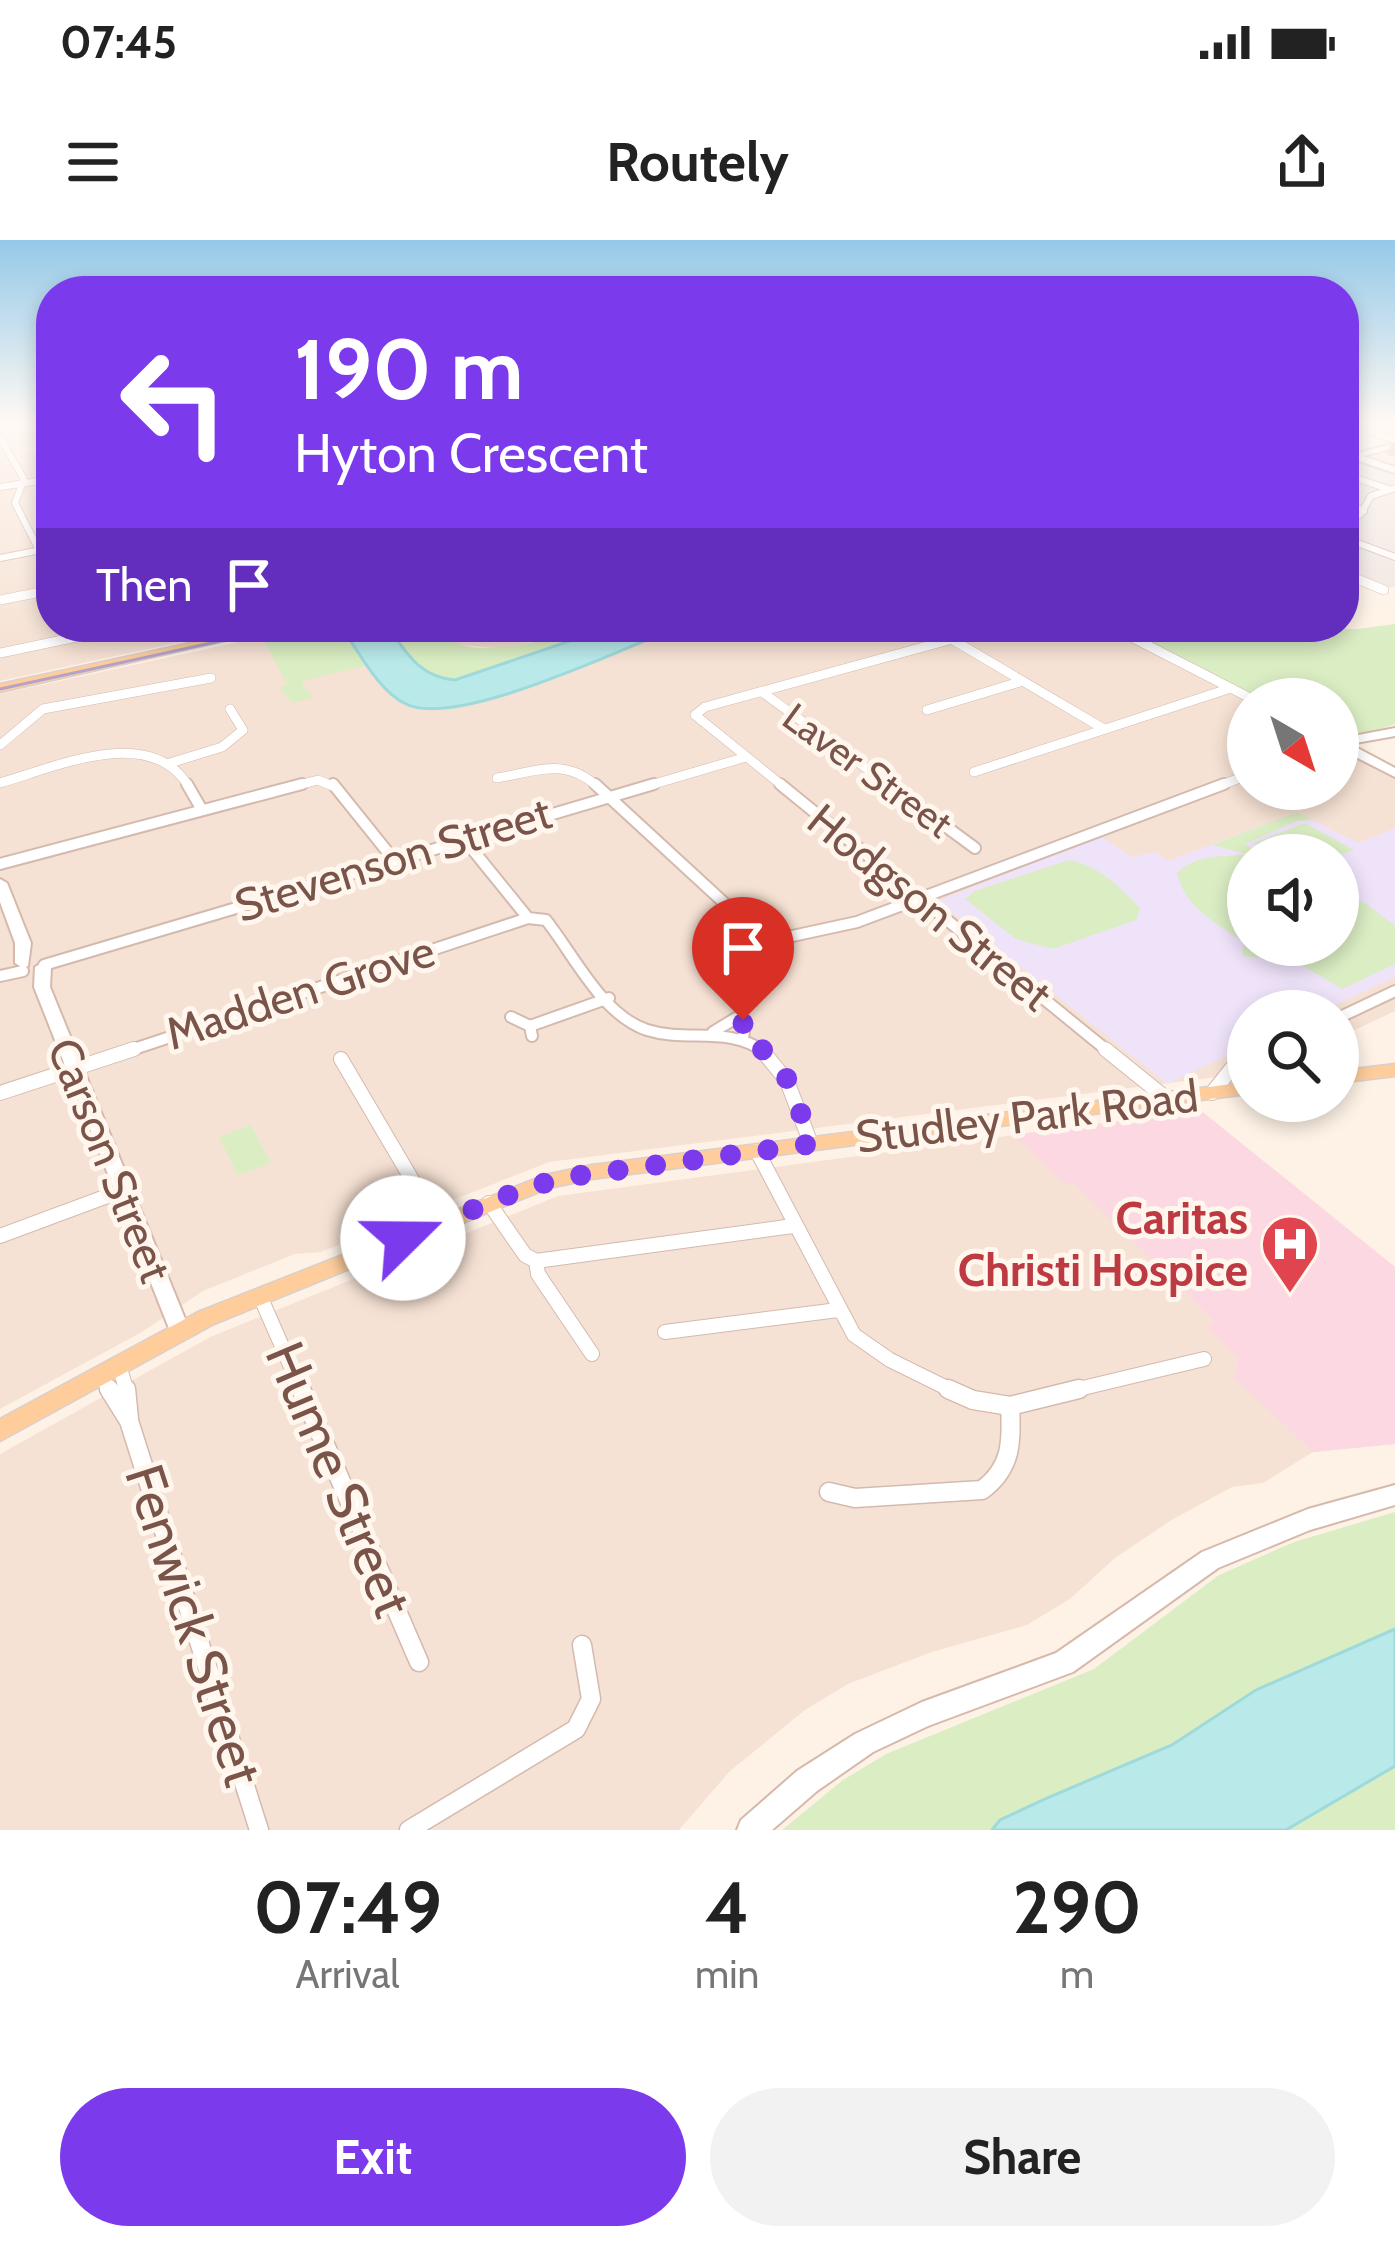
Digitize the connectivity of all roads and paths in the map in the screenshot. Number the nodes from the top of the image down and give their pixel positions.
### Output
1 (18, 495) edge
2 (1375, 495) edge
3 (1359, 509) edge
4 (1364, 511) junction
5 (1359, 513) edge
6 (36, 544) edge
7 (1359, 544) edge
8 (36, 551) edge
9 (1395, 557) edge
10 (0, 558) edge
11 (1359, 580) edge
12 (1384, 590) dead end
13 (36, 593) edge
14 (0, 600) edge
15 (50, 642) edge
16 (211, 642) edge
17 (941, 642) edge
18 (957, 642) edge
19 (1141, 642) edge
20 (0, 652) edge
21 (211, 678) dead end
22 (1023, 681) junction
23 (1227, 686) edge
24 (0, 688) edge
25 (1227, 689) edge
26 (761, 692) junction
27 (230, 710) dead end
28 (927, 710) dead end
29 (1104, 729) junction
30 (1395, 732) edge
31 (1359, 739) edge
32 (0, 745) edge
33 (1359, 754) edge
34 (743, 755) junction
35 (170, 763) junction
36 (974, 772) dead end
37 (1395, 772) edge
38 (497, 778) dead end
39 (0, 783) edge
40 (1227, 784) edge
41 (609, 795) junction
42 (202, 810) junction
43 (464, 838) junction
44 (975, 848) dead end
45 (394, 860) junction
46 (0, 863) edge
47 (0, 883) edge
48 (921, 899) junction
49 (528, 918) junction
50 (34, 967) junction
51 (0, 974) edge
52 (1395, 991) edge
53 (609, 998) junction
54 (1359, 1008) edge
55 (511, 1017) dead end
56 (341, 1059) dead end
57 (73, 1067) junction
58 (1395, 1070) edge
59 (1227, 1074) edge
60 (1359, 1074) edge
61 (1227, 1091) edge
62 (0, 1093) edge
63 (1212, 1093) junction
64 (1167, 1099) junction
65 (811, 1144) junction
66 (757, 1151) junction
67 (121, 1191) junction
68 (489, 1203) junction
69 (438, 1224) junction
70 (793, 1226) junction
71 (0, 1236) edge
72 (536, 1261) junction
73 (260, 1296) junction
74 (838, 1310) junction
75 (180, 1331) junction
76 (665, 1332) dead end
77 (592, 1354) dead end
78 (1204, 1359) dead end
79 (110, 1370) junction
80 (1010, 1406) junction
81 (0, 1431) edge
82 (829, 1492) dead end
83 (1395, 1496) edge
84 (582, 1645) dead end
85 (418, 1661) dead end
86 (259, 1830) edge
87 (409, 1830) edge
88 (751, 1830) edge

1 - 6 street
2 - 4 street
3 - 4 street
4 - 5 street
7 - 9 street
8 - 10 street
11 - 12 street
13 - 14 street
15 - 20 street
16 - 24 main road
17 - 26 street
18 - 22 street
19 - 23 street
21 - 32 street
22 - 28 street
22 - 29 street
25 - 29 street
26 - 34 street, Hodgson Street
26 - 44 street, Laver Street
27 - 35 street
29 - 36 street
30 - 31 street
33 - 37 street
34 - 41 street, Stevenson Street
34 - 48 street, Hodgson Street
35 - 39 street
35 - 42 street
38 - 41 street
40 - 48 street
41 - 43 street, Stevenson Street
41 - 48 street
42 - 45 street
42 - 46 street
43 - 45 street, Stevenson Street
43 - 49 street
45 - 50 street, Stevenson Street
47 - 50 street, Carson Street
48 - 64 street, Hodgson Street
49 - 53 street
49 - 57 street, Madden Grove
50 - 51 street, Stevenson Street
50 - 57 street, Carson Street
52 - 54 street
53 - 55 street
53 - 65 street
56 - 69 street
57 - 62 street, Madden Grove
57 - 67 street, Carson Street
58 - 60 main road
59 - 63 street
61 - 63 main road, Studley Park Road
63 - 64 main road, Studley Park Road
64 - 65 main road, Studley Park Road
65 - 66 main road, Studley Park Road
66 - 68 main road, Studley Park Road
66 - 70 street
67 - 71 street
67 - 75 street, Carson Street
68 - 69 main road, Studley Park Road
68 - 72 street
69 - 73 main road, Studley Park Road
70 - 72 street
70 - 74 street
72 - 77 street
73 - 75 main road, Studley Park Road
73 - 85 street, Hume Street
74 - 76 street
74 - 80 street
75 - 79 main road, Studley Park Road
78 - 80 street
79 - 81 main road, Studley Park Road
79 - 86 street, Fenwick Street
80 - 82 street
83 - 88 street
84 - 87 street

